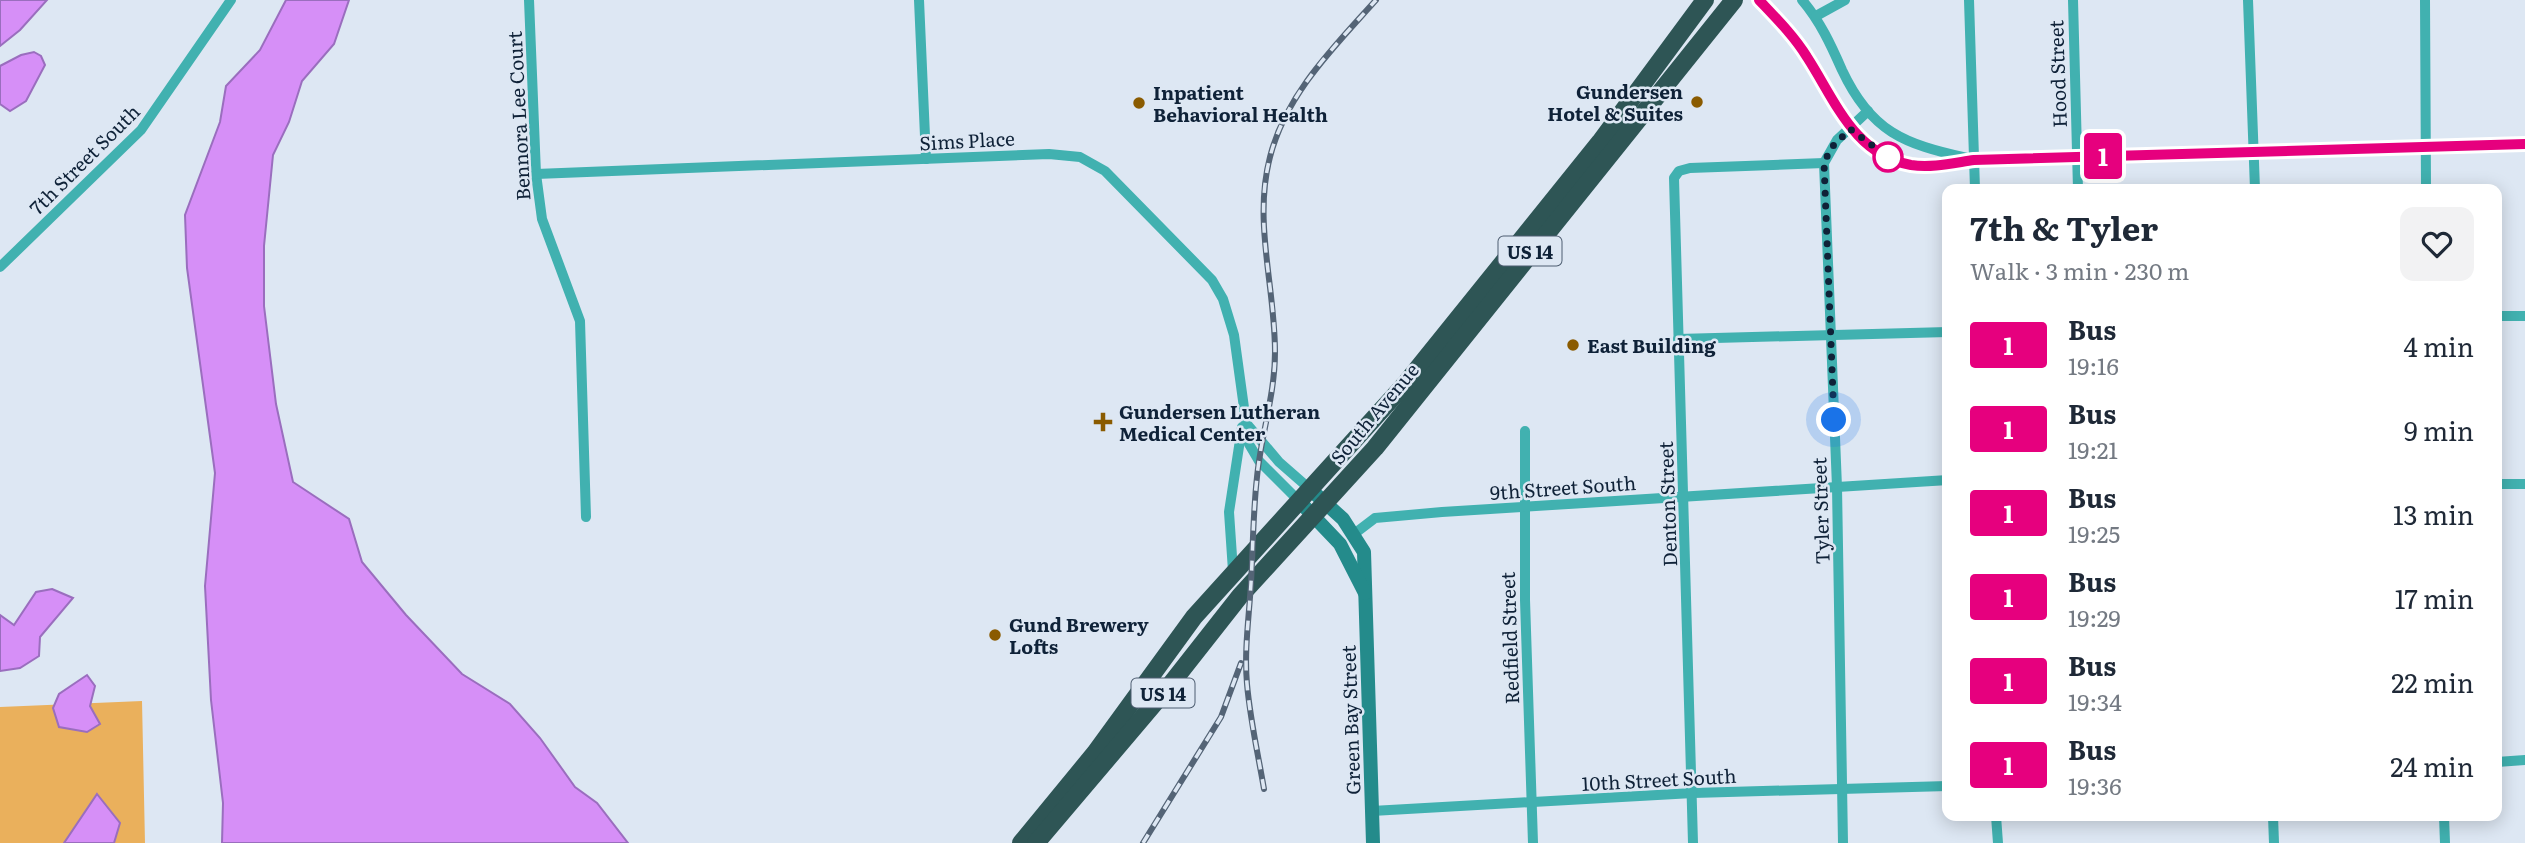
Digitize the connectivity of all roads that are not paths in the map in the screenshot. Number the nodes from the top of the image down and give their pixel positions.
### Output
1 (231, 0) edge
2 (528, 0) edge
3 (919, 0) edge
4 (1705, 0) edge
5 (1734, 0) edge
6 (1759, 0) edge
7 (1802, 0) edge
8 (1845, 0) edge
9 (1969, 0) edge
10 (2073, 0) edge
11 (2248, 0) edge
12 (2425, 0) edge
13 (1816, 16) junction
14 (1868, 111) junction
15 (1850, 129) junction
16 (2525, 144) edge
17 (2426, 147) junction
18 (2255, 152) junction
19 (2077, 157) junction
20 (926, 159) junction
21 (1974, 160) junction
22 (1824, 163) junction
23 (536, 174) junction
24 (1975, 184) edge
25 (2078, 184) edge
26 (2255, 184) edge
27 (2426, 184) edge
28 (0, 267) edge
29 (2502, 316) edge
30 (2525, 316) edge
31 (1942, 332) edge
32 (1830, 336) junction
33 (1678, 339) junction
34 (1244, 417) junction
35 (1525, 431) dead end
36 (1942, 480) edge
37 (2502, 484) edge
38 (2525, 484) edge
39 (1837, 487) junction
40 (1305, 496) junction
41 (1684, 496) junction
42 (1523, 507) junction
43 (1320, 509) junction
44 (586, 517) dead end
45 (1354, 534) junction
46 (1233, 571) junction
47 (1366, 595) junction
48 (2525, 760) edge
49 (2502, 762) edge
50 (1942, 786) edge
51 (1843, 791) junction
52 (1693, 793) junction
53 (1531, 803) junction
54 (1372, 811) junction
55 (1996, 821) edge
56 (2273, 821) edge
57 (2444, 821) edge
58 (1021, 843) edge
59 (1035, 843) edge
60 (1373, 843) edge
61 (1533, 843) edge
62 (1693, 843) edge
63 (1843, 843) edge
64 (1998, 843) edge
65 (2274, 843) edge
66 (2445, 843) edge

1 - 28 street, 7th Street South
2 - 23 street, Bennora Lee Court
3 - 20 street
4 - 40 highway, South Avenue / US 14
5 - 43 highway, South Avenue / US 14
6 - 15 street
7 - 13 street
8 - 13 street
9 - 21 street
10 - 19 street, Hood Street
11 - 18 street
12 - 17 street
13 - 14 street
14 - 15 street
14 - 21 street
15 - 21 street
15 - 22 street
16 - 17 street
17 - 18 street
17 - 27 street
18 - 19 street
18 - 26 street
19 - 21 street
19 - 25 street, Hood Street
20 - 23 street, Sims Place
20 - 34 street, Sims Place
21 - 24 street
22 - 32 street, Tyler Street
22 - 33 street, Denton Street
23 - 44 street, Bennora Lee Court
29 - 30 street
31 - 32 street
32 - 33 street
32 - 39 street, Tyler Street
33 - 41 street, Denton Street
34 - 40 street
34 - 40 street, Sims Place
34 - 46 street, Sims Place
35 - 42 street, Redfield Street
36 - 39 street, 9th Street South
37 - 38 street
39 - 41 street, 9th Street South
39 - 51 street, Tyler Street
40 - 43 street, Green Bay Street
40 - 46 highway, South Avenue / US 14
41 - 42 street, 9th Street South
41 - 52 street, Denton Street
42 - 45 street, 9th Street South
42 - 53 street, Redfield Street
43 - 45 street, Green Bay Street
43 - 47 street, Green Bay Street
43 - 59 highway, South Avenue / US 14
45 - 47 street, Green Bay Street
46 - 58 highway, South Avenue / US 14
47 - 54 street, Green Bay Street
48 - 49 street
50 - 51 street, 10th Street South
51 - 52 street, 10th Street South
51 - 63 street, Tyler Street
52 - 53 street, 10th Street South
52 - 62 street, Denton Street
53 - 54 street, 10th Street South
53 - 61 street, Redfield Street
54 - 60 street, Green Bay Street
55 - 64 street
56 - 65 street
57 - 66 street

